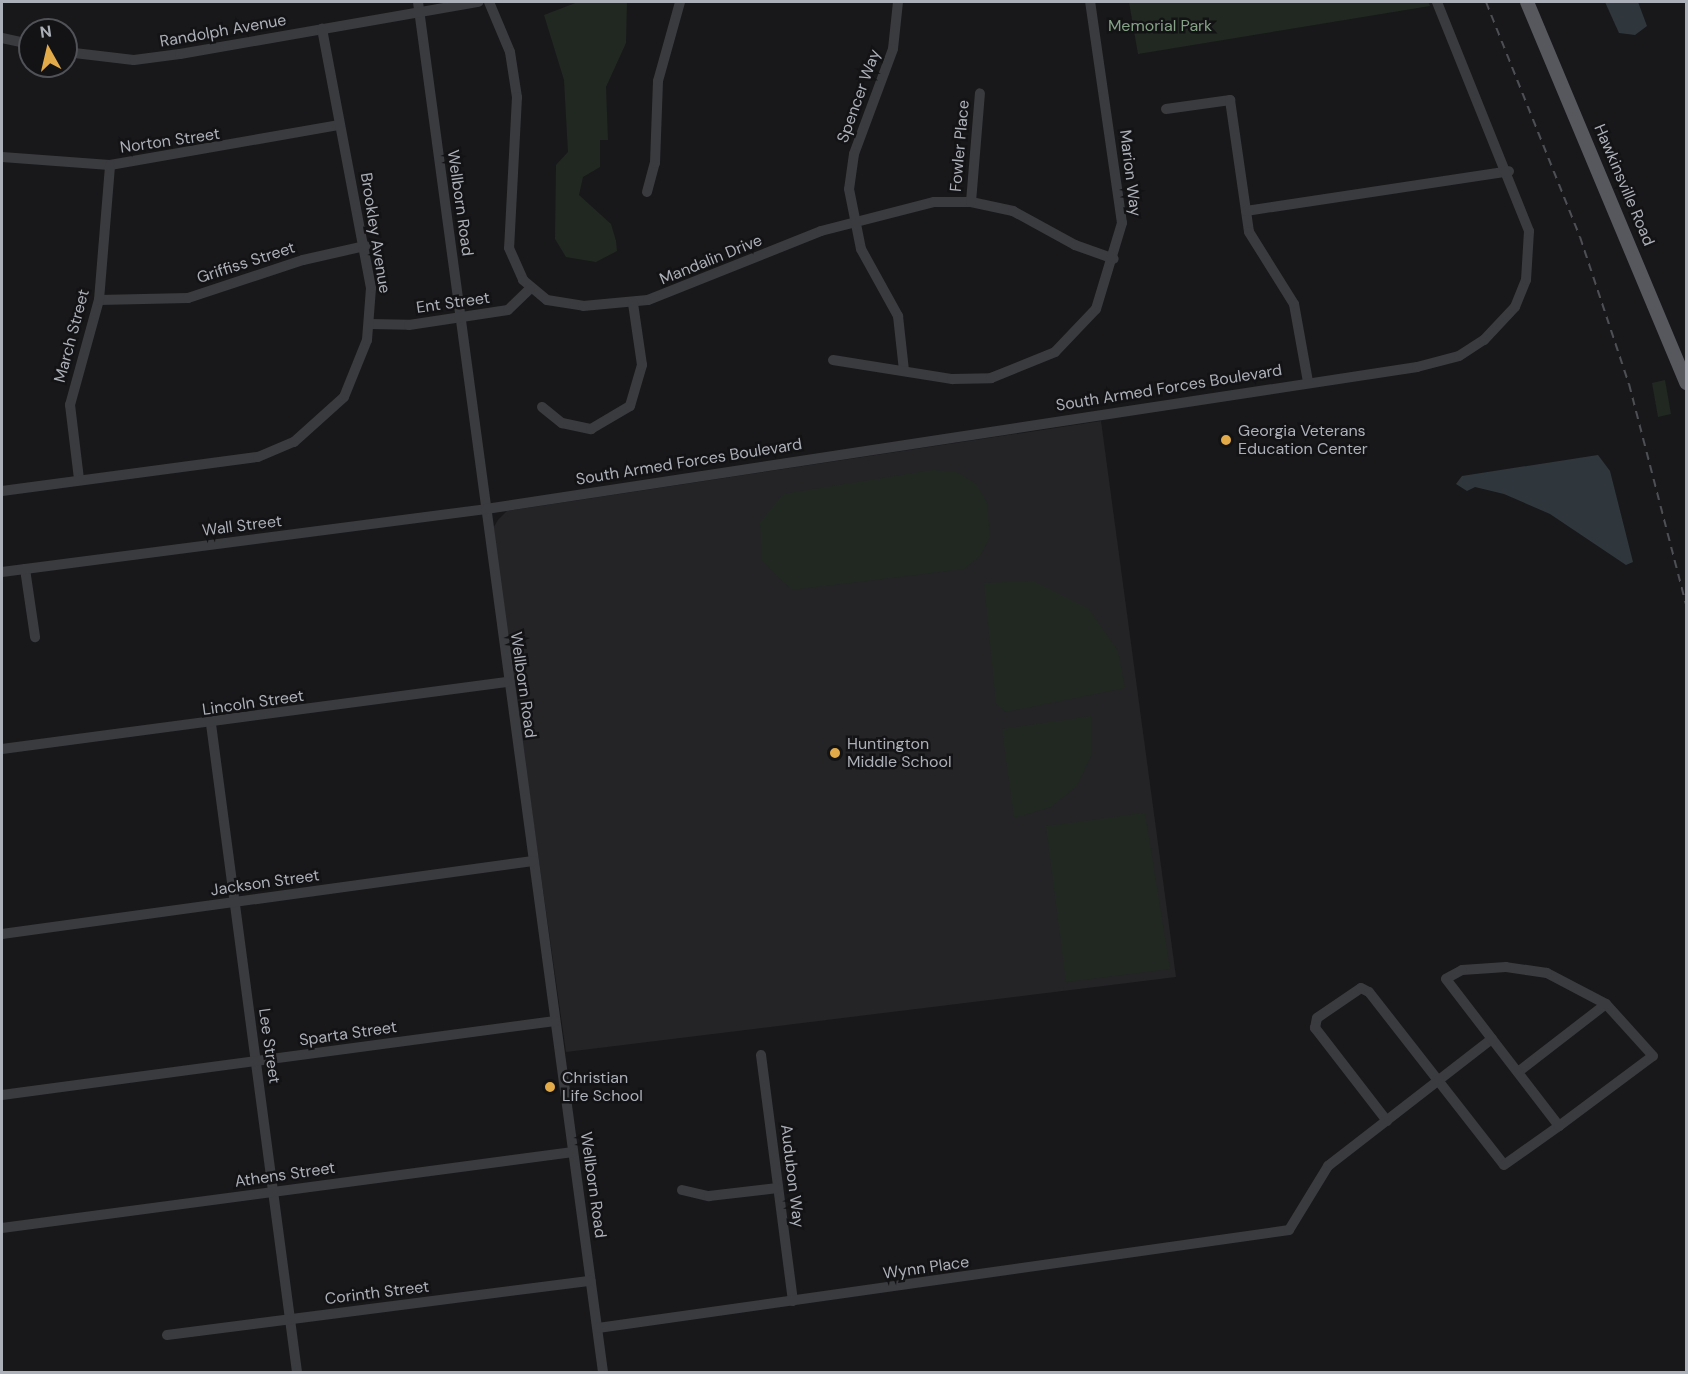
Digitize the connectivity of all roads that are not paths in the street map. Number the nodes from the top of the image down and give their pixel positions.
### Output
1 (478, 2) edge
2 (489, 2) edge
3 (680, 2) edge
4 (898, 2) edge
5 (1090, 2) edge
6 (1437, 2) edge
7 (1527, 2) edge
8 (419, 6) edge
9 (322, 29) junction
10 (2, 38) edge
11 (18, 41) edge
12 (78, 53) edge
13 (980, 93) dead end
14 (1166, 110) dead end
15 (340, 125) junction
16 (2, 157) edge
17 (110, 165) junction
18 (1509, 171) junction
19 (647, 192) dead end
20 (971, 202) junction
21 (1246, 211) junction
22 (854, 223) junction
23 (364, 246) junction
24 (1114, 259) junction
25 (530, 289) junction
26 (99, 300) junction
27 (633, 303) junction
28 (460, 318) junction
29 (370, 324) junction
30 (833, 360) dead end
31 (903, 370) junction
32 (1308, 382) junction
33 (1686, 383) edge
34 (542, 407) dead end
35 (80, 479) junction
36 (2, 490) edge
37 (486, 509) junction
38 (25, 569) junction
39 (2, 572) edge
40 (34, 638) dead end
41 (507, 682) junction
42 (211, 724) junction
43 (2, 749) edge
44 (533, 861) junction
45 (235, 902) junction
46 (2, 934) edge
47 (1606, 1004) junction
48 (555, 1021) junction
49 (1492, 1039) junction
50 (761, 1055) dead end
51 (256, 1061) junction
52 (1518, 1072) junction
53 (1438, 1081) junction
54 (2, 1095) edge
55 (1387, 1121) junction
56 (1559, 1126) junction
57 (573, 1152) junction
58 (778, 1188) junction
59 (682, 1190) dead end
60 (273, 1192) junction
61 (2, 1228) edge
62 (591, 1281) junction
63 (793, 1301) junction
64 (290, 1318) junction
65 (598, 1328) junction
66 (167, 1335) dead end
67 (297, 1372) edge
68 (603, 1372) edge

1 - 8 street
2 - 25 street
3 - 19 street
4 - 22 street, Spencer Way
5 - 24 street, Marion Way
6 - 18 street, South Armed Forces Boulevard
7 - 33 main road, Hawkinsville Road
8 - 9 street, Randolph Avenue
8 - 28 street, Wellborn Road
9 - 12 street, Randolph Avenue
9 - 15 street, Brookley Avenue
10 - 11 street
13 - 20 street, Fowler Place
14 - 21 street
15 - 17 street, Norton Street
15 - 23 street, Brookley Avenue
16 - 17 street, Norton Street
17 - 26 street, March Street
18 - 21 street
18 - 32 street, South Armed Forces Boulevard
20 - 22 street, Mandalin Drive
20 - 24 street, Mandalin Drive
21 - 32 street
22 - 27 street, Mandalin Drive
22 - 31 street, Spencer Way
23 - 26 street, Griffiss Street
23 - 29 street, Brookley Avenue
24 - 31 street, Marion Way
25 - 27 street, Mandalin Drive
25 - 28 street, Ent Street
26 - 35 street, March Street
27 - 34 street
28 - 29 street, Ent Street
28 - 37 street, Wellborn Road
29 - 35 street, Brookley Avenue
30 - 31 street, Marion Way
32 - 37 street, South Armed Forces Boulevard
35 - 36 street, Brookley Avenue
37 - 38 street, Wall Street
37 - 41 street, Wellborn Road
38 - 39 street, Wall Street
38 - 40 street
41 - 42 street, Lincoln Street
41 - 44 street, Wellborn Road
42 - 43 street, Lincoln Street
42 - 45 street, Lee Street
44 - 45 street, Jackson Street
44 - 48 street, Wellborn Road
45 - 46 street, Jackson Street
45 - 51 street, Lee Street
47 - 49 street
47 - 52 street
47 - 56 street
48 - 51 street, Sparta Street
48 - 57 street, Wellborn Road
49 - 52 street
49 - 53 street, Wynn Place
50 - 58 street, Audubon Way
51 - 54 street, Sparta Street
51 - 60 street, Lee Street
52 - 56 street
53 - 55 street, Wynn Place
53 - 55 street
53 - 56 street
55 - 63 street, Wynn Place
57 - 60 street, Athens Street
57 - 62 street, Wellborn Road
58 - 59 street
58 - 63 street, Audubon Way
60 - 61 street, Athens Street
60 - 64 street, Lee Street
62 - 64 street, Corinth Street
62 - 65 street, Wellborn Road
63 - 65 street, Wynn Place
64 - 66 street, Corinth Street
64 - 67 street, Lee Street
65 - 68 street, Wellborn Road

